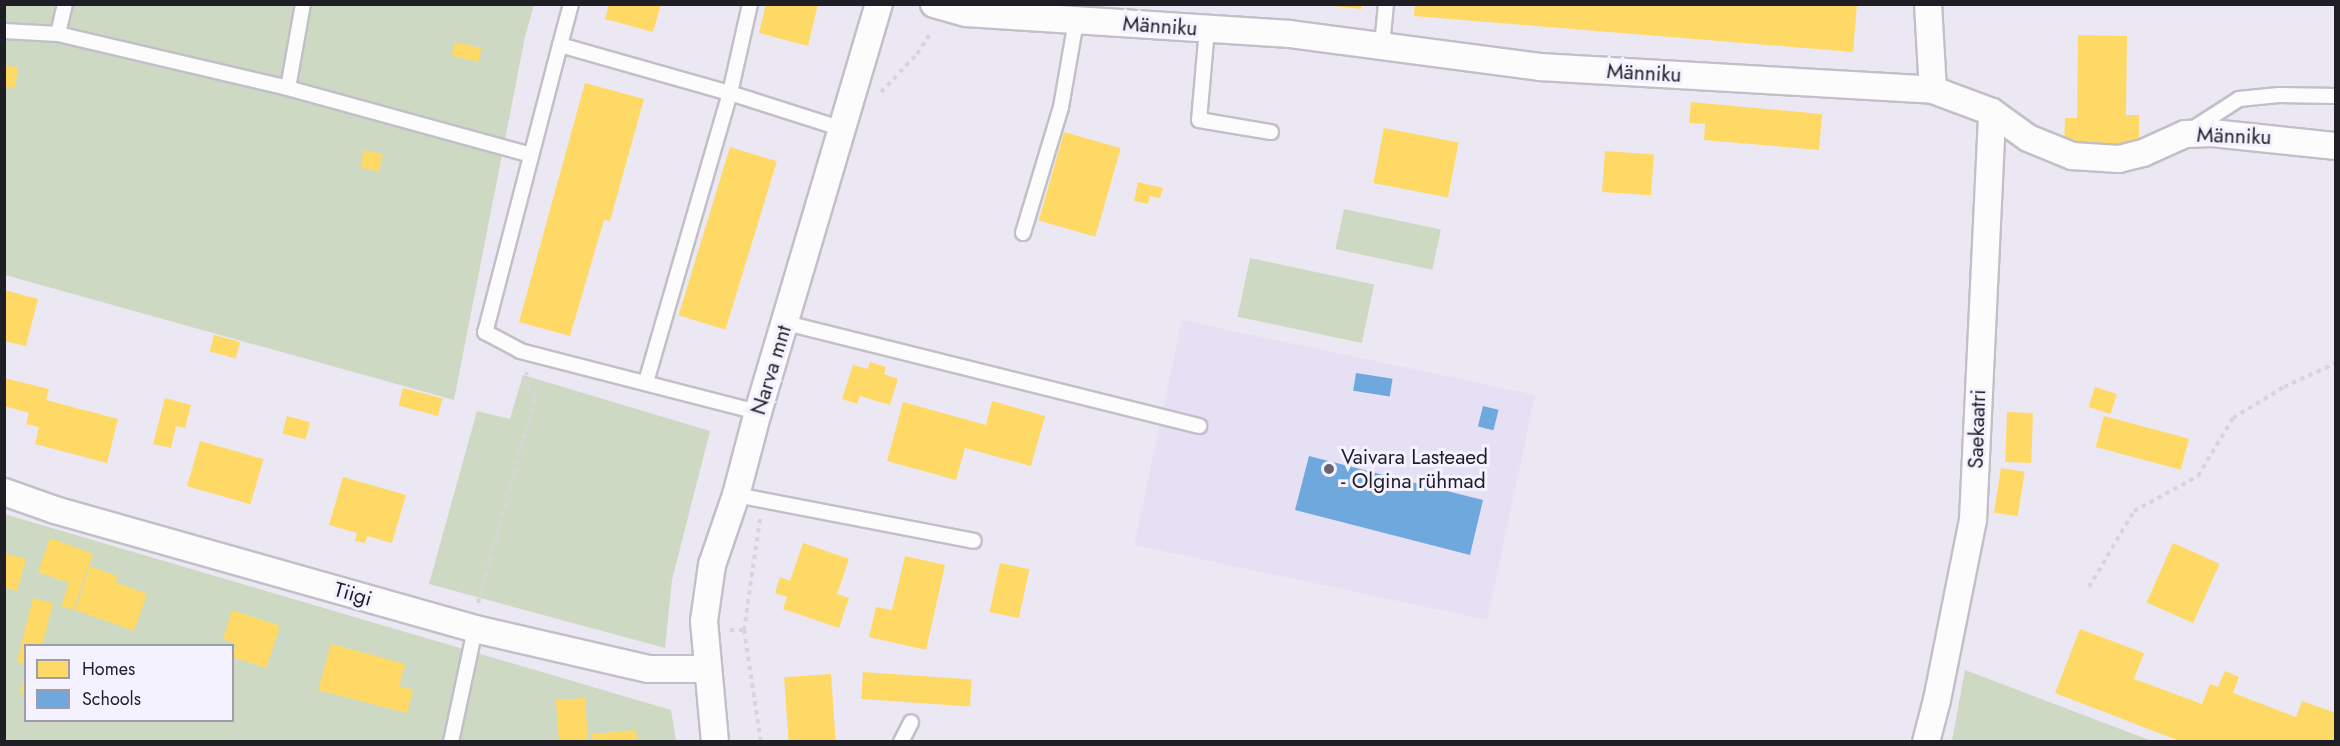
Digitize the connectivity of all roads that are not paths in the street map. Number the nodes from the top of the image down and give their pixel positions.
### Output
1 (65, 4) edge
2 (303, 4) edge
3 (571, 4) edge
4 (750, 4) edge
5 (879, 4) edge
6 (1386, 4) edge
7 (1928, 4) edge
8 (937, 5) edge
9 (1076, 21) junction
10 (1207, 29) junction
11 (4, 31) edge
12 (58, 34) junction
13 (560, 45) junction
14 (1382, 46) junction
15 (288, 88) junction
16 (1934, 90) junction
17 (730, 93) junction
18 (2336, 96) edge
19 (1992, 112) junction
20 (843, 129) junction
21 (1271, 132) dead end
22 (2185, 135) junction
23 (2336, 146) edge
24 (531, 155) junction
25 (1023, 233) dead end
26 (786, 323) junction
27 (646, 382) junction
28 (758, 412) junction
29 (1199, 426) dead end
30 (4, 492) edge
31 (736, 495) junction
32 (974, 541) dead end
33 (473, 628) junction
34 (707, 669) junction
35 (911, 722) dead end
36 (451, 741) edge
37 (716, 741) edge
38 (901, 741) edge
39 (1926, 741) edge

1 - 12 lane
2 - 15 lane
3 - 13 lane
4 - 17 lane
5 - 20 street, Narva mnt
6 - 14 lane
7 - 16 street
8 - 9 street, Männiku
9 - 10 street, Männiku
9 - 25 lane
10 - 14 street, Männiku
10 - 21 lane
11 - 12 lane
12 - 15 lane
13 - 17 lane
13 - 24 lane
14 - 16 street, Männiku
15 - 24 lane
16 - 19 street, Männiku
17 - 20 lane
17 - 27 lane
18 - 22 lane
19 - 22 street, Männiku
19 - 39 street, Saekaatri
20 - 26 street, Narva mnt
22 - 23 street, Männiku
24 - 27 lane
26 - 28 street, Narva mnt
26 - 29 lane
27 - 28 lane
28 - 31 street, Narva mnt
30 - 33 street, Tiigi
31 - 32 lane
31 - 34 street, Narva mnt
33 - 34 street, Tiigi
33 - 36 lane
34 - 37 street, Narva mnt
35 - 38 lane

